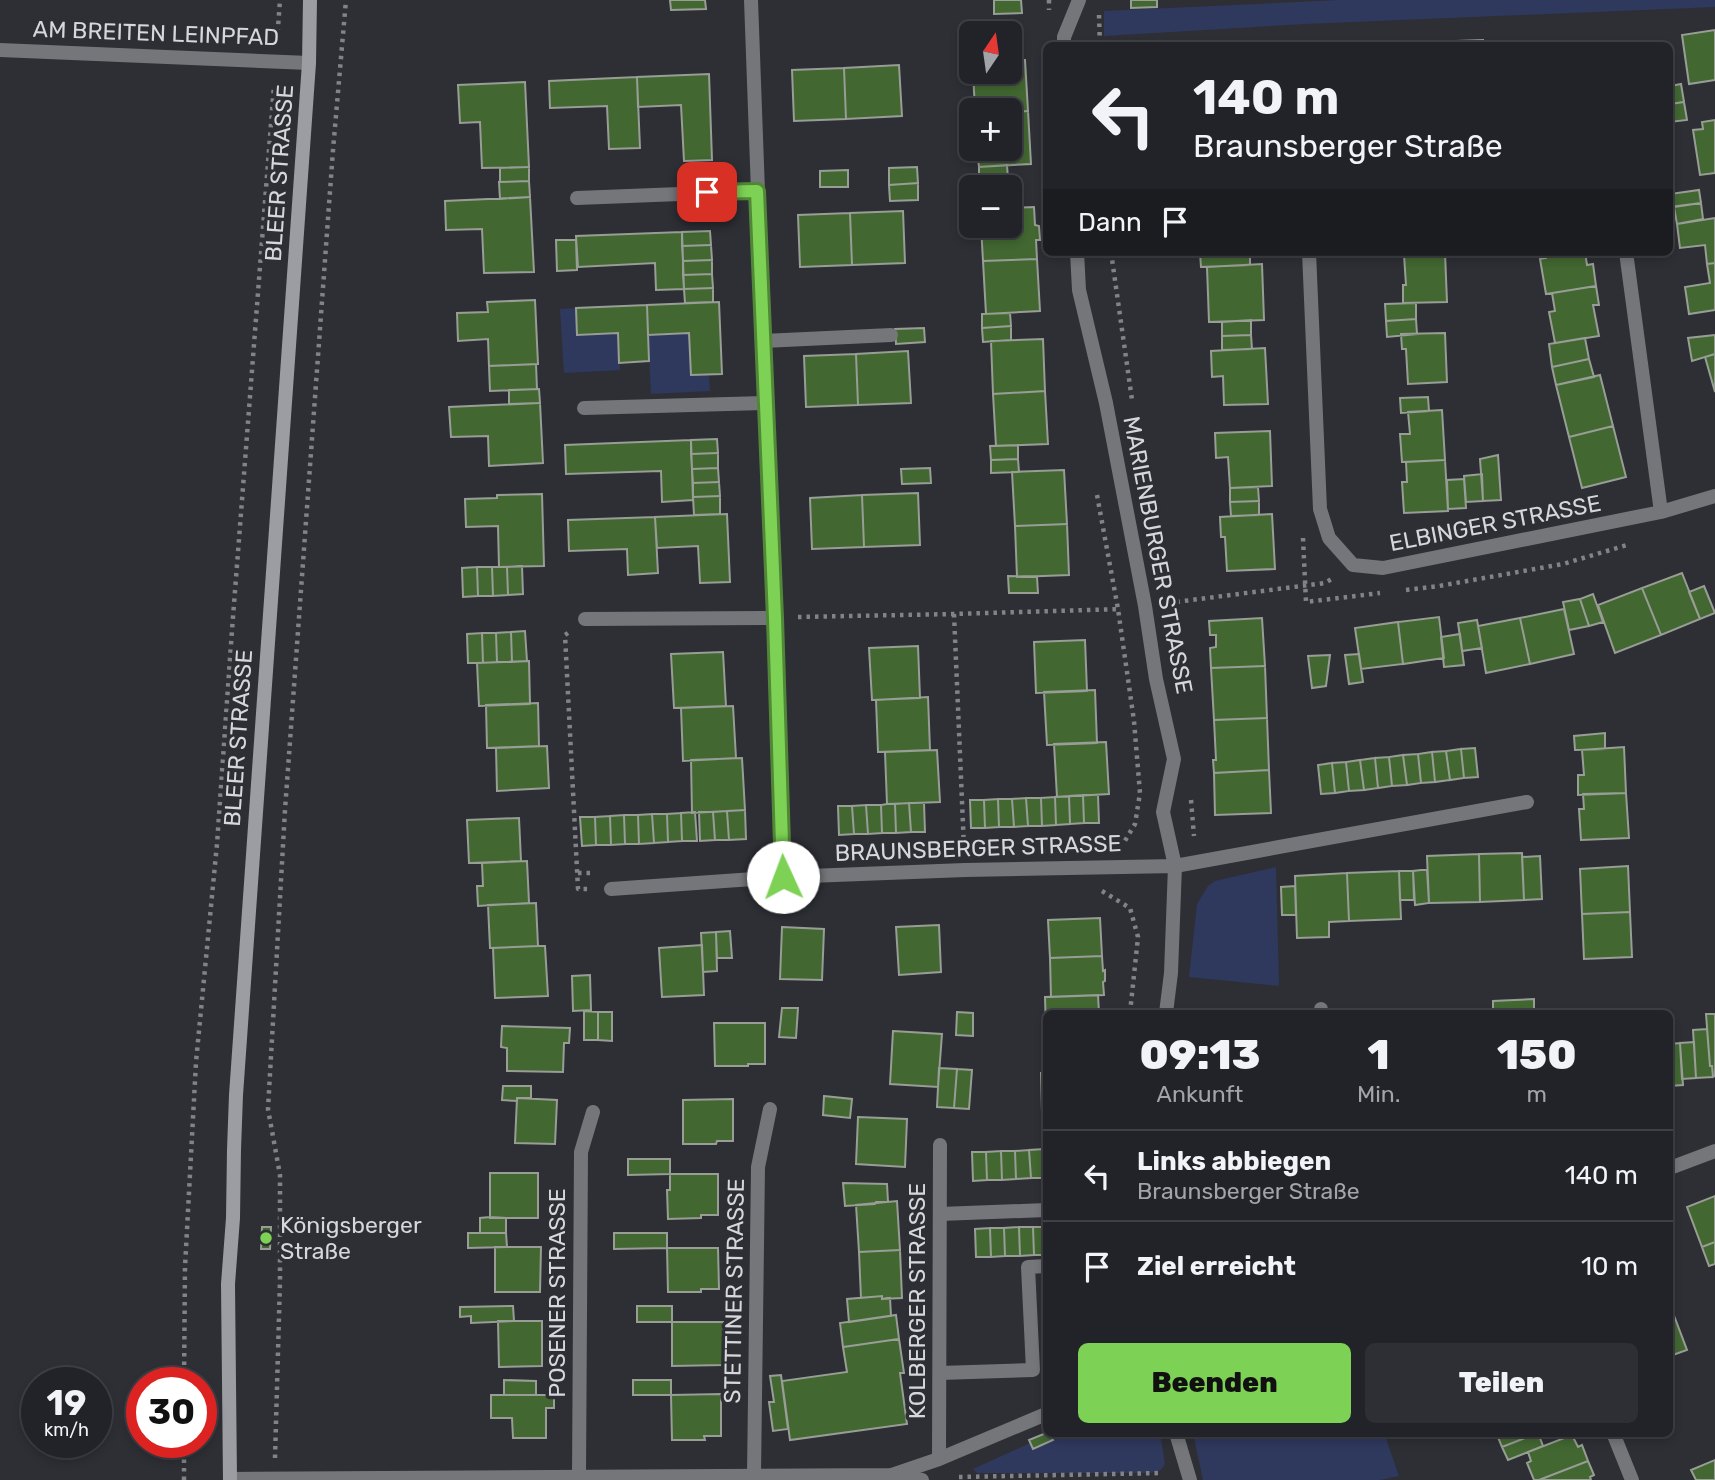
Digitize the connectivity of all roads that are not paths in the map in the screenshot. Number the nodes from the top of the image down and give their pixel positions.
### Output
1 (310, 0) edge
2 (751, 0) edge
3 (1079, 0) edge
4 (1064, 42) edge
5 (0, 50) edge
6 (309, 63) junction
7 (757, 191) junction
8 (577, 198) dead end
9 (1077, 256) edge
10 (1309, 256) edge
11 (1627, 256) edge
12 (891, 335) dead end
13 (763, 341) junction
14 (765, 403) junction
15 (584, 408) dead end
16 (1715, 496) edge
17 (1661, 512) junction
18 (775, 618) junction
19 (585, 619) road end
20 (1527, 802) dead end
21 (1175, 866) junction
22 (783, 877) junction
23 (611, 889) road end
24 (1166, 1010) edge
25 (770, 1108) dead end
26 (593, 1112) dead end
27 (940, 1145) dead end
28 (1715, 1151) edge
29 (1673, 1167) edge
30 (1043, 1210) edge
31 (940, 1214) junction
32 (1043, 1266) edge
33 (940, 1373) junction
34 (1043, 1415) edge
35 (1177, 1437) edge
36 (1615, 1437) edge
37 (939, 1458) junction
38 (754, 1475) junction
39 (892, 1475) junction
40 (579, 1476) junction
41 (274, 1479) edge
42 (230, 1480) edge
43 (922, 1480) edge
44 (1190, 1480) edge
45 (1632, 1480) edge

1 - 6 street, BLEER STRASSE
2 - 7 street
3 - 4 street
5 - 6 street, AM BREITEN LEINPFAD
6 - 42 street, BLEER STRASSE
7 - 8 street
7 - 13 street
9 - 21 street, MARIENBURGER STRASSE
10 - 17 street, ELBINGER STRASSE
11 - 17 street
12 - 13 street
13 - 14 street
14 - 15 street
14 - 18 street
16 - 17 street, ELBINGER STRASSE
18 - 19 street
18 - 22 street
20 - 21 street
21 - 22 street, BRAUNSBERGER STRASSE
21 - 24 street, MARIENBURGER STRASSE
22 - 23 street, BRAUNSBERGER STRASSE
25 - 38 street, STETTINER STRASSE
26 - 40 street, POSENER STRASSE
27 - 31 street, KOLBERGER STRASSE
28 - 29 street
30 - 31 street
31 - 33 street, KOLBERGER STRASSE
32 - 33 street
33 - 37 street, KOLBERGER STRASSE
34 - 37 street
35 - 44 street
36 - 45 street
37 - 39 street
38 - 39 street
38 - 40 street
39 - 43 street
40 - 41 street
41 - 42 street

